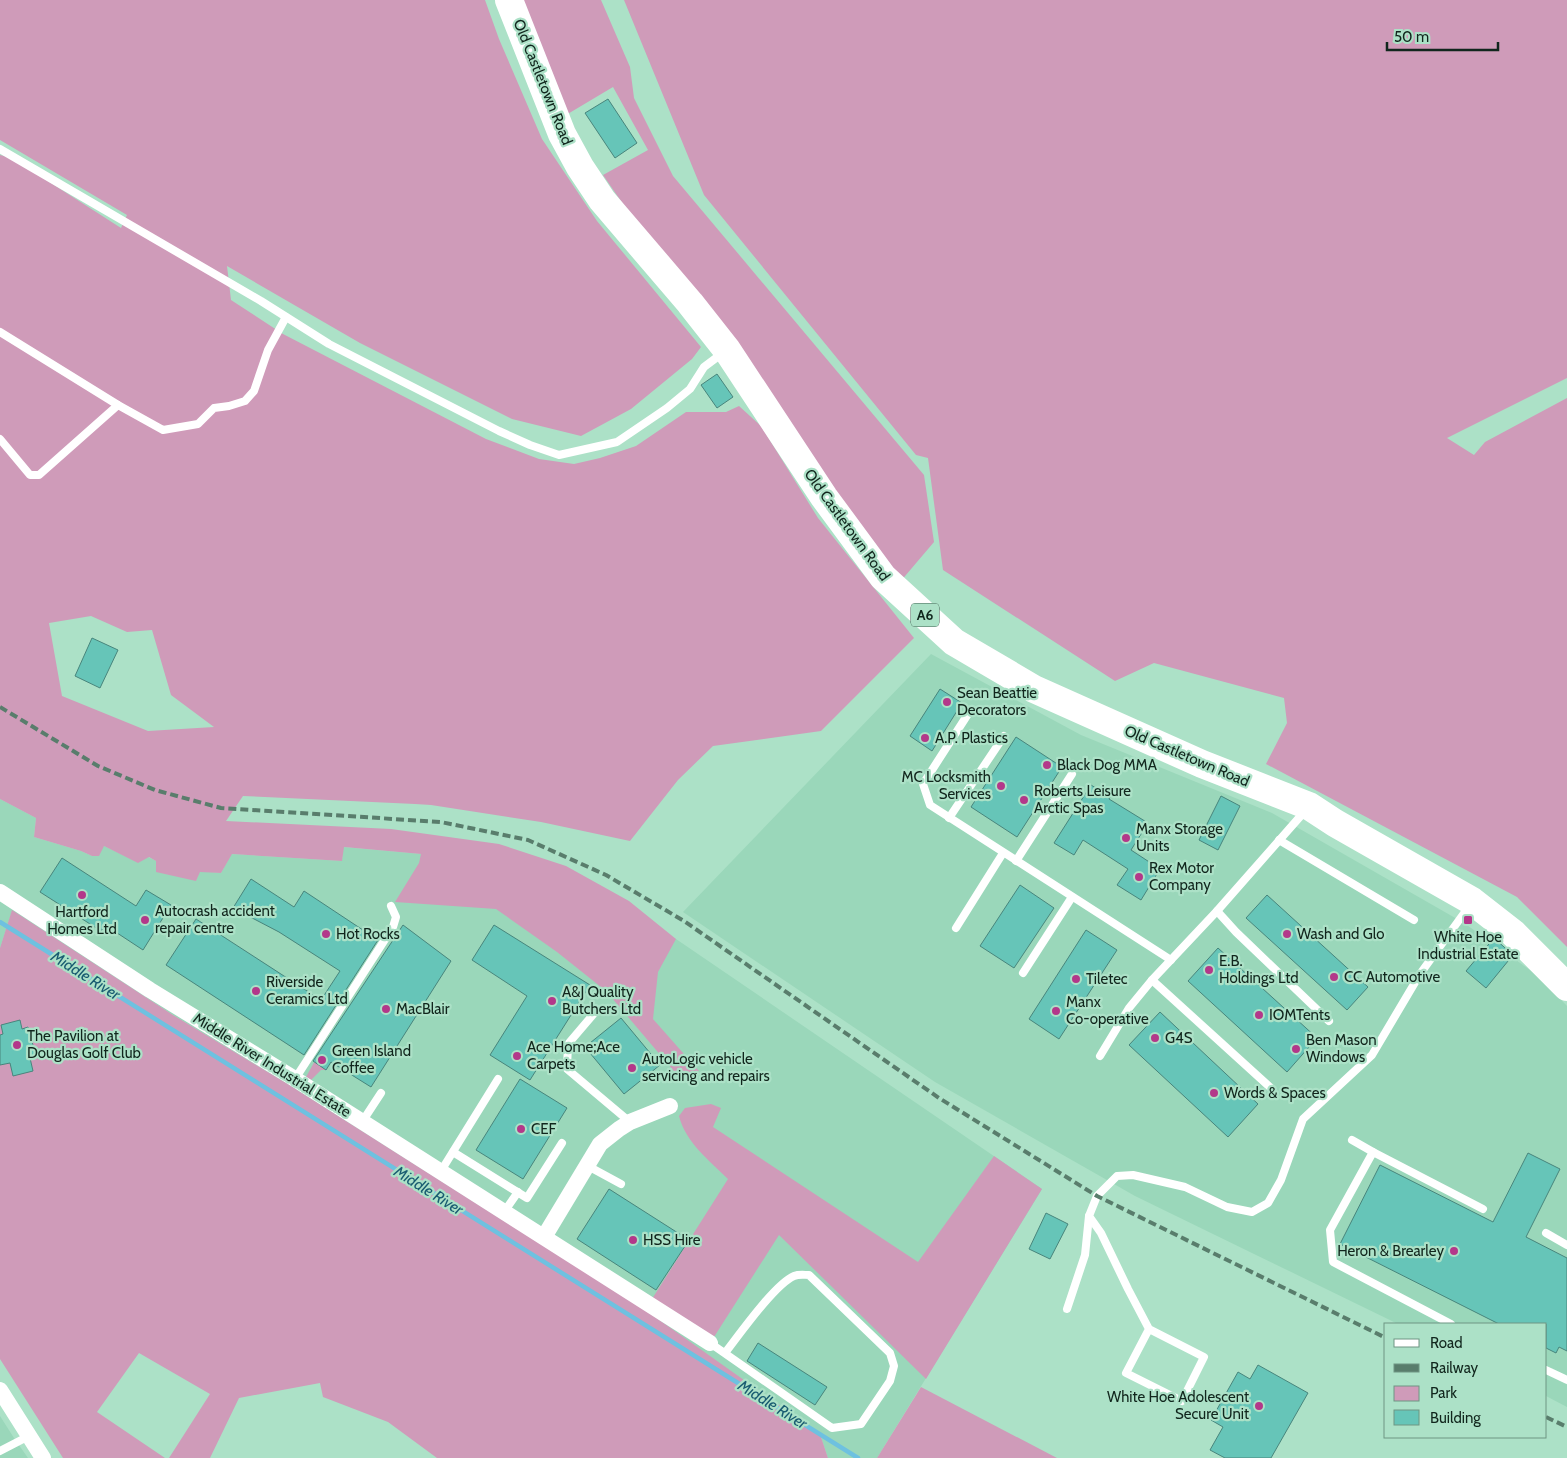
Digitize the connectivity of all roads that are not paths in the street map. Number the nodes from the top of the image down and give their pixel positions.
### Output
1 (510, 0) edge
2 (0, 149) edge
3 (286, 316) junction
4 (0, 332) edge
5 (727, 350) junction
6 (118, 405) junction
7 (0, 439) edge
8 (968, 714) dead end
9 (1004, 736) dead end
10 (1072, 774) dead end
11 (1309, 806) junction
12 (949, 818) junction
13 (1279, 840) junction
14 (1003, 853) junction
15 (1016, 861) junction
16 (0, 892) edge
17 (1072, 897) junction
18 (1472, 901) junction
19 (391, 906) dead end
20 (1217, 911) junction
21 (1414, 920) dead end
22 (956, 928) dead end
23 (1171, 960) junction
24 (1023, 973) dead end
25 (1152, 980) junction
26 (1567, 987) edge
27 (597, 1010) dead end
28 (1329, 1020) dead end
29 (1100, 1056) dead end
30 (295, 1079) junction
31 (498, 1079) dead end
32 (1272, 1089) dead end
33 (381, 1093) dead end
34 (670, 1106) dead end
35 (362, 1122) junction
36 (630, 1122) junction
37 (1352, 1140) dead end
38 (562, 1143) dead end
39 (453, 1152) junction
40 (1373, 1152) junction
41 (586, 1165) junction
42 (441, 1171) junction
43 (620, 1184) dead end
44 (518, 1192) junction
45 (1483, 1209) dead end
46 (504, 1212) junction
47 (1088, 1216) junction
48 (1546, 1233) dead end
49 (544, 1237) junction
50 (1567, 1245) edge
51 (1067, 1309) dead end
52 (1449, 1323) edge
53 (1149, 1329) junction
54 (710, 1343) joint
55 (725, 1353) junction
56 (1547, 1370) edge
57 (1567, 1380) edge
58 (0, 1390) edge
59 (29, 1436) junction
60 (0, 1451) edge
61 (43, 1458) edge

1 - 5 highway, Old Castletown Road / A6
2 - 3 lane
3 - 5 lane
3 - 6 lane
4 - 6 lane
5 - 11 highway, Old Castletown Road / A6
6 - 7 lane
8 - 12 lane
9 - 12 lane
10 - 15 lane
11 - 13 lane
11 - 18 highway, Old Castletown Road / A6
12 - 14 lane
13 - 20 lane
13 - 21 lane
14 - 15 lane
14 - 22 lane
15 - 17 lane
16 - 30 street, Middle River Industrial Estate
17 - 23 lane
17 - 24 lane
18 - 26 highway, Old Castletown Road / A6
18 - 47 lane
19 - 30 lane
20 - 23 lane
20 - 28 lane
23 - 25 lane
25 - 29 lane
25 - 32 lane
27 - 36 lane
30 - 35 street, Middle River Industrial Estate
31 - 39 lane
33 - 35 lane
34 - 36 street
35 - 42 street, Middle River Industrial Estate
36 - 41 street
37 - 40 lane
38 - 44 lane
39 - 42 lane
39 - 44 lane
40 - 45 lane
40 - 52 lane
41 - 43 lane
41 - 49 street
42 - 46 street, Middle River Industrial Estate
44 - 46 lane
46 - 49 street, Middle River Industrial Estate
47 - 51 lane
47 - 53 lane
48 - 50 lane
49 - 54 street, Middle River Industrial Estate
53 - 53 lane
54 - 55 lane
55 - 55 lane
56 - 57 lane
58 - 59 street
59 - 60 lane
59 - 61 street

